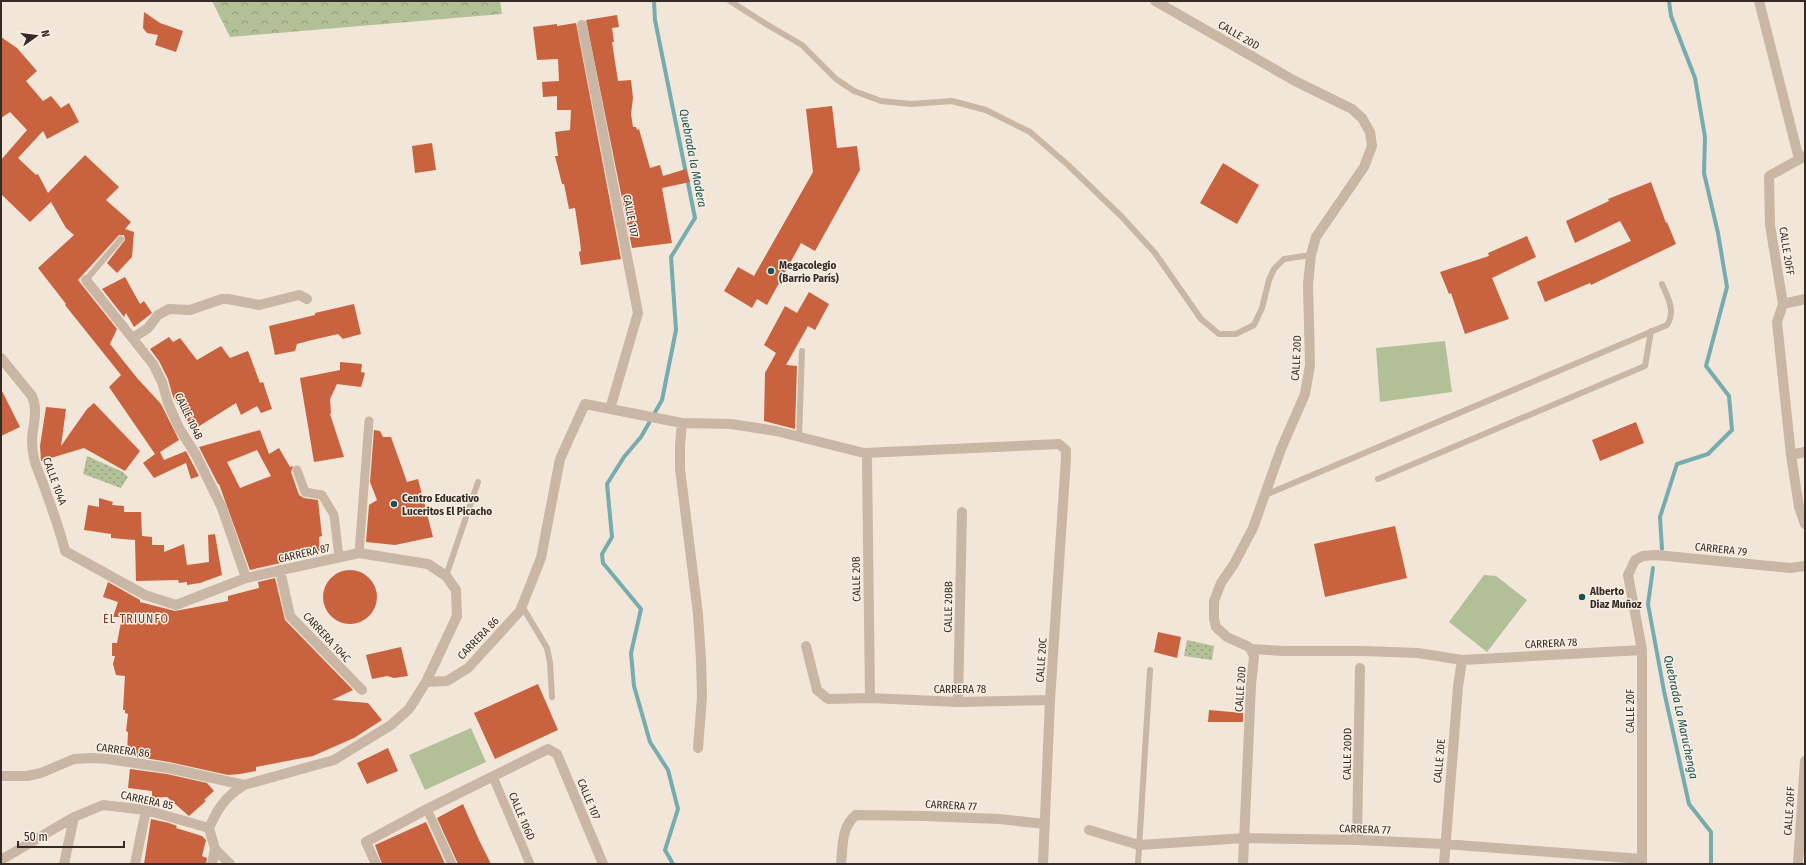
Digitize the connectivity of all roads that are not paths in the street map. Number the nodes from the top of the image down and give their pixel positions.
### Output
1 (730, 1) edge
2 (1155, 1) edge
3 (1760, 1) edge
4 (582, 25) dead end
5 (1802, 158) edge
6 (121, 239) dead end
7 (1311, 255) junction
8 (86, 280) joint
9 (1662, 284) dead end
10 (307, 299) dead end
11 (1805, 299) edge
12 (1783, 304) junction
13 (1651, 331) junction
14 (133, 338) junction
15 (802, 351) dead end
16 (1, 358) edge
17 (610, 409) junction
18 (369, 421) dead end
19 (682, 423) junction
20 (799, 438) junction
21 (1805, 452) edge
22 (1791, 455) junction
23 (867, 460) dead end
24 (297, 470) dead end
25 (1378, 479) dead end
26 (478, 482) dead end
27 (1265, 495) junction
28 (962, 512) dead end
29 (1805, 524) edge
30 (65, 551) joint
31 (359, 553) junction
32 (339, 557) junction
33 (1635, 560) joint
34 (1805, 566) edge
35 (280, 570) junction
36 (446, 576) junction
37 (246, 578) junction
38 (522, 606) junction
39 (806, 646) dead end
40 (1251, 649) junction
41 (1642, 650) junction
42 (1462, 660) junction
43 (1360, 668) dead end
44 (1150, 670) dead end
45 (426, 682) junction
46 (362, 690) dead end
47 (552, 697) dead end
48 (870, 698) junction
49 (1050, 700) junction
50 (958, 702) junction
51 (698, 748) dead end
52 (1805, 761) edge
53 (1, 776) edge
54 (493, 777) junction
55 (244, 784) junction
56 (427, 809) junction
57 (146, 810) junction
58 (74, 817) junction
59 (1045, 824) junction
60 (209, 828) junction
61 (1089, 830) dead end
62 (1245, 838) junction
63 (1357, 840) junction
64 (1444, 844) junction
65 (1139, 845) junction
66 (215, 849) junction
67 (1, 860) edge
68 (1642, 861) edge
69 (64, 864) edge
70 (135, 864) edge
71 (212, 864) edge
72 (230, 864) edge
73 (376, 864) edge
74 (452, 864) edge
75 (530, 864) edge
76 (603, 864) edge
77 (841, 864) edge
78 (1043, 864) edge
79 (1138, 864) edge
80 (1243, 864) edge
81 (1444, 864) edge
82 (1798, 864) edge

1 - 7 lane
2 - 7 street, CALLE 20D
3 - 5 street, CALLE 20FF
4 - 17 street, CALLE 107
5 - 12 street, CALLE 20FF
6 - 8 lane
7 - 27 street, CALLE 20D
8 - 14 street, CALLE 104B
9 - 13 lane
10 - 14 street
11 - 12 street
12 - 22 street, CALLE 20FF
13 - 25 lane
13 - 27 lane
14 - 37 street, CALLE 104B
15 - 20 lane
16 - 30 street, CALLE 104A
17 - 19 street
17 - 38 street, CARRERA 86
18 - 31 street
19 - 20 street
19 - 51 street
20 - 49 street, CALLE 20C
21 - 22 street
22 - 29 street, CALLE 20FF
23 - 48 street, CALLE 20B
24 - 32 street
26 - 36 lane
27 - 40 street, CALLE 20D
28 - 50 street, CALLE 20BB
30 - 37 street, CARRERA 87
31 - 32 street, CARRERA 87
31 - 36 street, CARRERA 87
32 - 35 street, CARRERA 87
33 - 34 street, CARRERA 79
33 - 41 street, CALLE 20F
35 - 37 street, CARRERA 87
35 - 46 street, CARRERA 104C
36 - 45 street, CARRERA 87
38 - 45 street, CARRERA 86
38 - 47 lane
39 - 48 street, CARRERA 78
40 - 42 street, CARRERA 78
40 - 62 street, CALLE 20D
41 - 42 street, CARRERA 78
41 - 68 street, CALLE 20F
42 - 64 street, CALLE 20E
43 - 63 street, CALLE 20DD
44 - 65 lane
45 - 55 street, CARRERA 86
48 - 50 street, CARRERA 78
49 - 50 street, CARRERA 78
49 - 59 street, CALLE 20C
52 - 82 street, CALLE 20FF
53 - 55 street, CARRERA 86
54 - 56 street
54 - 75 street, CALLE 106D
54 - 76 street, CALLE 107
55 - 60 street, CARRERA 86
56 - 73 street
56 - 74 street
57 - 58 street, CARRERA 85
57 - 60 street, CARRERA 85
57 - 70 street
58 - 67 street, CARRERA 85
58 - 69 street
59 - 77 street, CARRERA 77
59 - 78 street, CALLE 20C
60 - 66 street
61 - 65 street, CARRERA 77
62 - 63 street, CARRERA 77
62 - 65 street, CARRERA 77
62 - 80 street, CALLE 20D
63 - 64 street, CARRERA 77
64 - 68 street, CARRERA 77
64 - 81 street, CALLE 20E
65 - 79 lane
66 - 71 street
66 - 72 street

